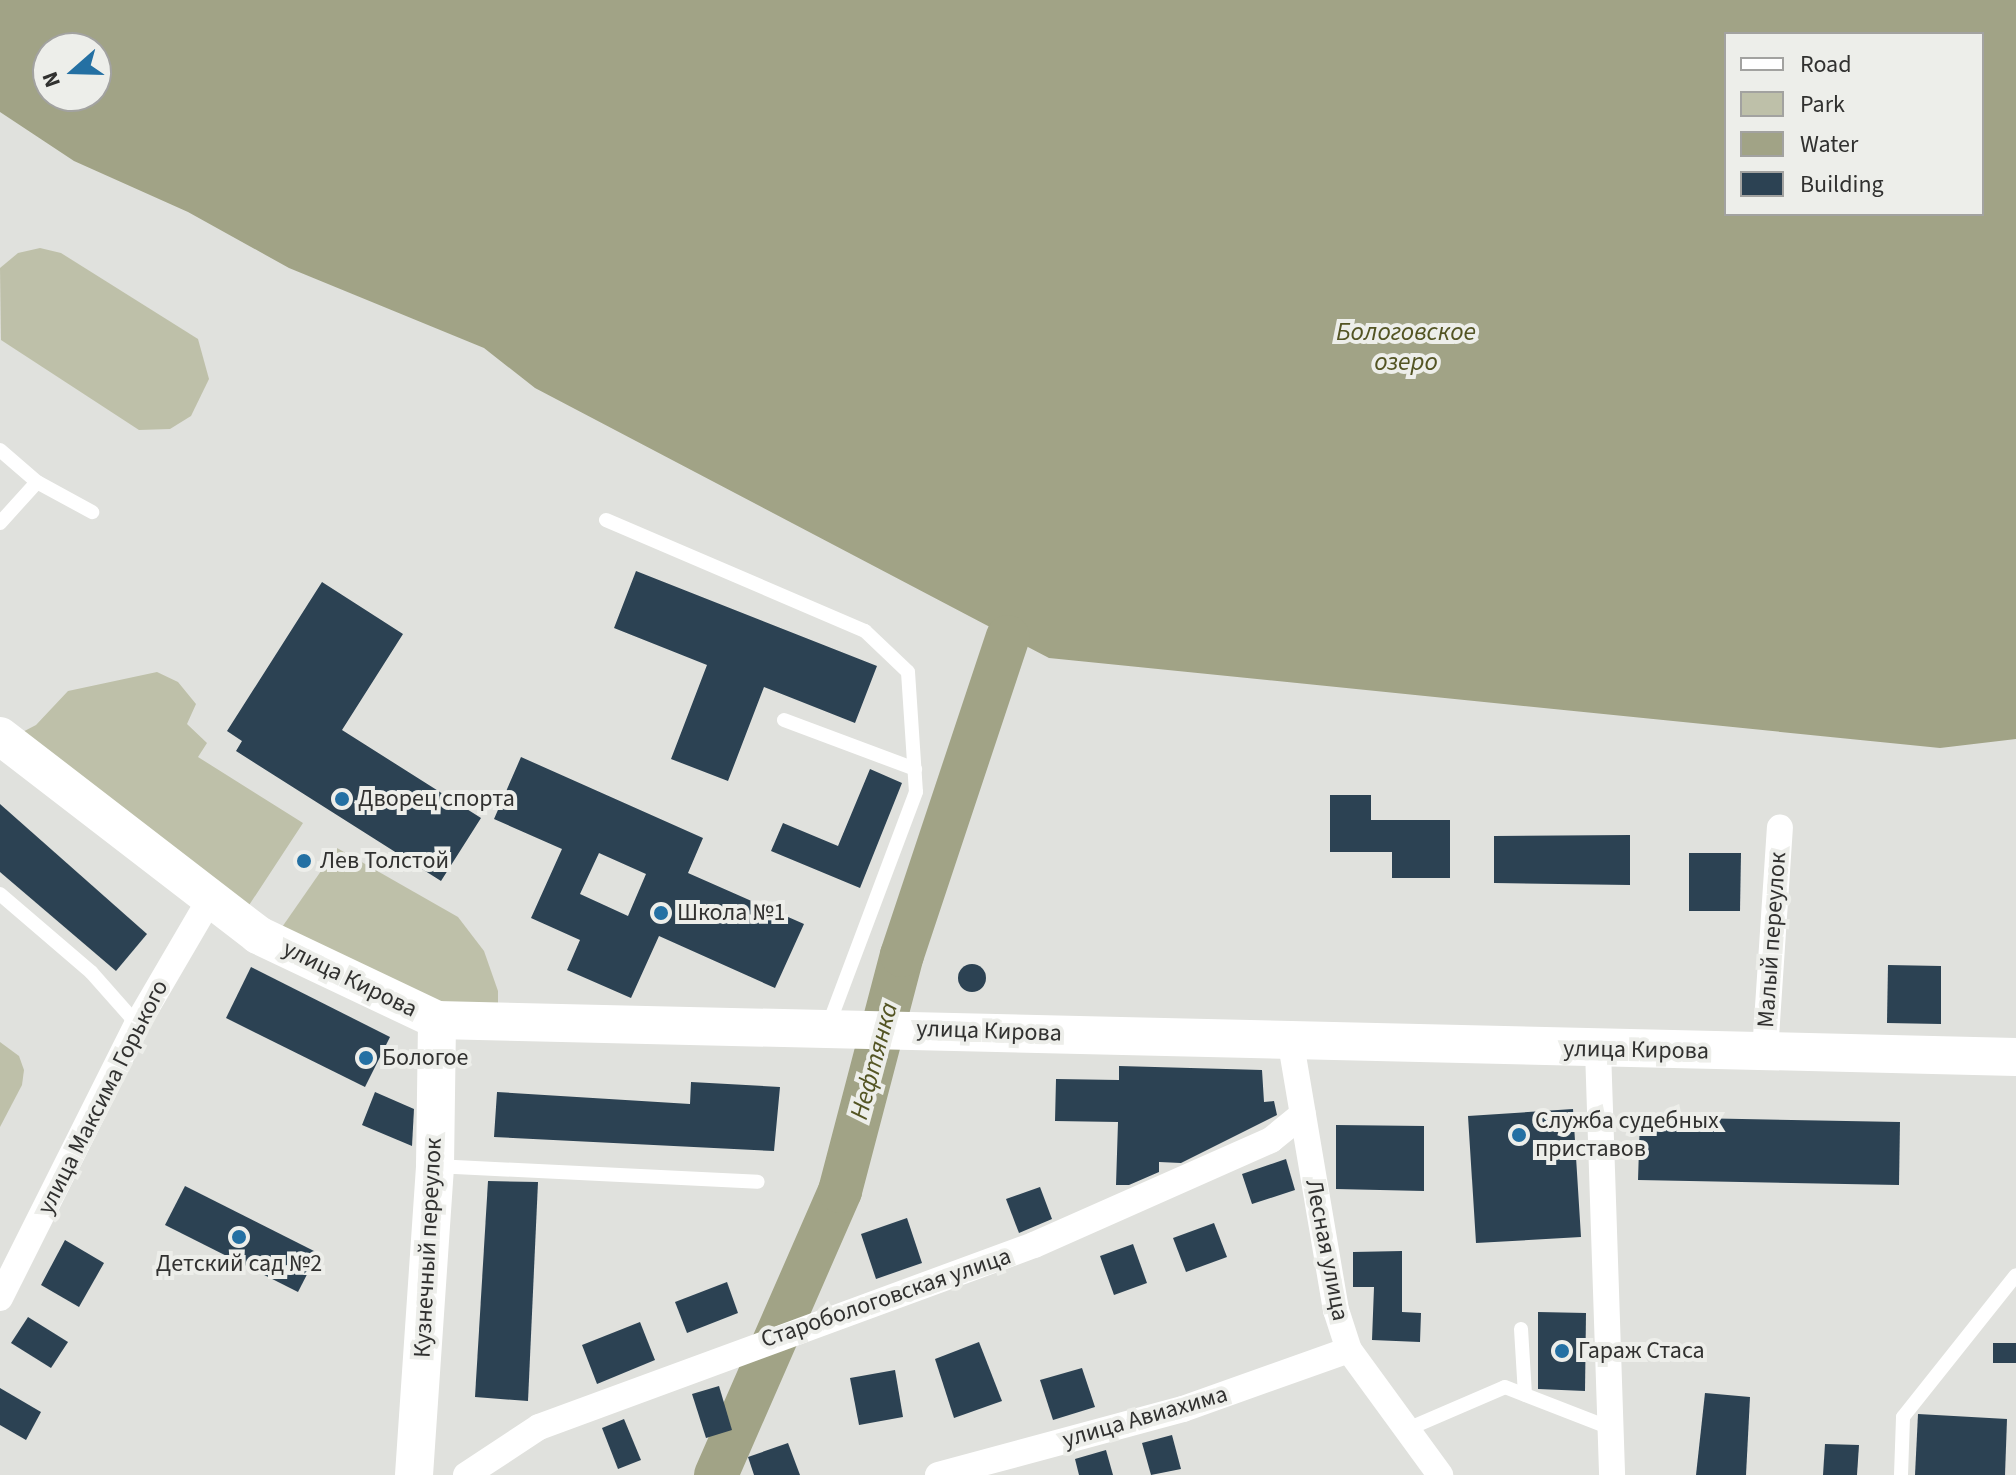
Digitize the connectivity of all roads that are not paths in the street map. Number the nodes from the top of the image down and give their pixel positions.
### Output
1 (0, 450) edge
2 (37, 482) junction
3 (92, 512) dead end
4 (606, 520) dead end
5 (0, 523) edge
6 (784, 720) dead end
7 (0, 736) edge
8 (915, 769) junction
9 (1780, 828) dead end
10 (0, 894) edge
11 (210, 899) junction
12 (437, 1020) junction
13 (137, 1024) junction
14 (843, 1026) junction
15 (1291, 1044) junction
16 (1598, 1050) junction
17 (1765, 1052) junction
18 (2016, 1057) edge
19 (1303, 1114) junction
20 (435, 1166) junction
21 (758, 1182) dead end
22 (2016, 1275) edge
23 (0, 1298) edge
24 (1521, 1329) dead end
25 (1349, 1350) junction
26 (1525, 1395) junction
27 (1410, 1428) junction
28 (1610, 1428) junction
29 (414, 1475) edge
30 (466, 1475) edge
31 (938, 1475) edge
32 (1440, 1475) edge
33 (1612, 1475) edge
34 (1901, 1475) edge

1 - 2 lane
2 - 3 lane
2 - 5 lane
4 - 8 lane
6 - 8 lane
7 - 11 main road, улица Кирова
8 - 14 lane
9 - 17 street, Малый переулок
10 - 13 lane
11 - 12 main road, улица Кирова
11 - 13 street, улица Максима Горького
12 - 14 main road, улица Кирова
12 - 20 main road, Кузнечный переулок
13 - 23 street, улица Максима Горького
14 - 15 main road, улица Кирова
15 - 16 main road, улица Кирова
15 - 19 street, Лесная улица
16 - 17 main road, улица Кирова
16 - 28 street
17 - 18 main road, улица Кирова
19 - 25 street, Лесная улица
19 - 30 street, Старобологовская улица
20 - 21 lane
20 - 29 main road, Кузнечный переулок
22 - 34 lane
24 - 26 lane
25 - 27 street, Лесная улица
25 - 31 street, улица Авиахима
26 - 27 lane
26 - 28 lane
27 - 32 street, Лесная улица
28 - 33 street

